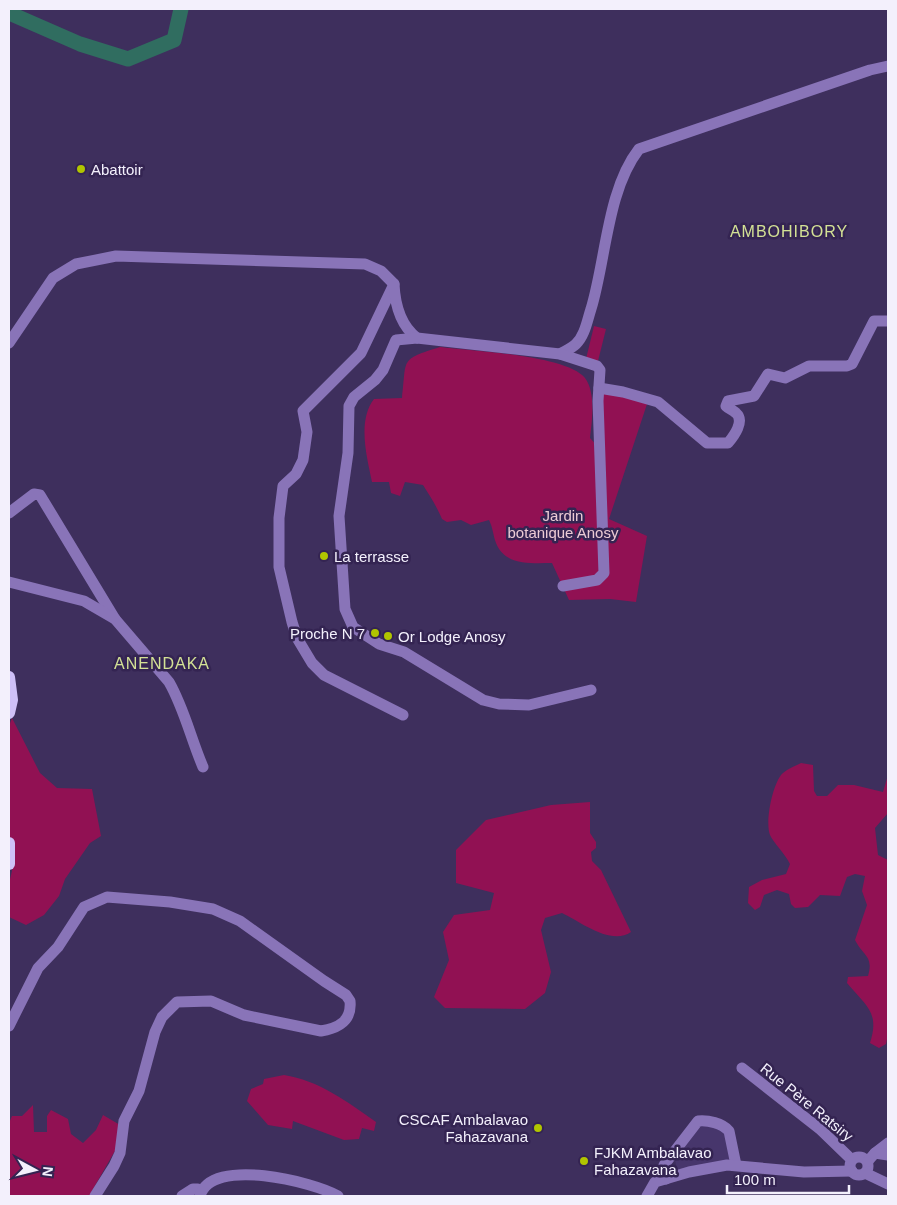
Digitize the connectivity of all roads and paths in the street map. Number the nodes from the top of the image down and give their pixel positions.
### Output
1 (888, 66) edge
2 (394, 284) junction
3 (888, 321) edge
4 (417, 338) junction
5 (9, 343) edge
6 (560, 354) junction
7 (598, 388) junction
8 (9, 513) edge
9 (9, 582) edge
10 (562, 586) dead end
11 (115, 618) junction
12 (9, 677) edge
13 (591, 690) dead end
14 (9, 713) edge
15 (403, 716) dead end
16 (203, 767) dead end
17 (9, 843) edge
18 (9, 864) edge
19 (9, 1026) edge
20 (742, 1068) dead end
21 (888, 1143) edge
22 (888, 1155) edge
23 (871, 1157) junction
24 (736, 1165) junction
25 (852, 1165) junction
26 (864, 1173) junction
27 (661, 1181) junction
28 (888, 1184) edge
29 (200, 1194) edge
30 (95, 1196) edge
31 (182, 1196) edge
32 (338, 1196) edge
33 (647, 1196) edge

1 - 6 street
2 - 4 street
2 - 5 street
2 - 15 street
3 - 7 street
4 - 6 street
4 - 13 street
6 - 7 street
7 - 10 street
8 - 11 street
9 - 11 street
11 - 16 street
12 - 14 main road
17 - 18 main road
19 - 30 street
20 - 25 street, Rue Père Ratsiry
21 - 23 street
22 - 23 street
23 - 25 street
23 - 26 street
24 - 25 street
24 - 27 street
24 - 27 street
25 - 26 street
26 - 28 street
27 - 33 street
29 - 31 street
29 - 32 street

